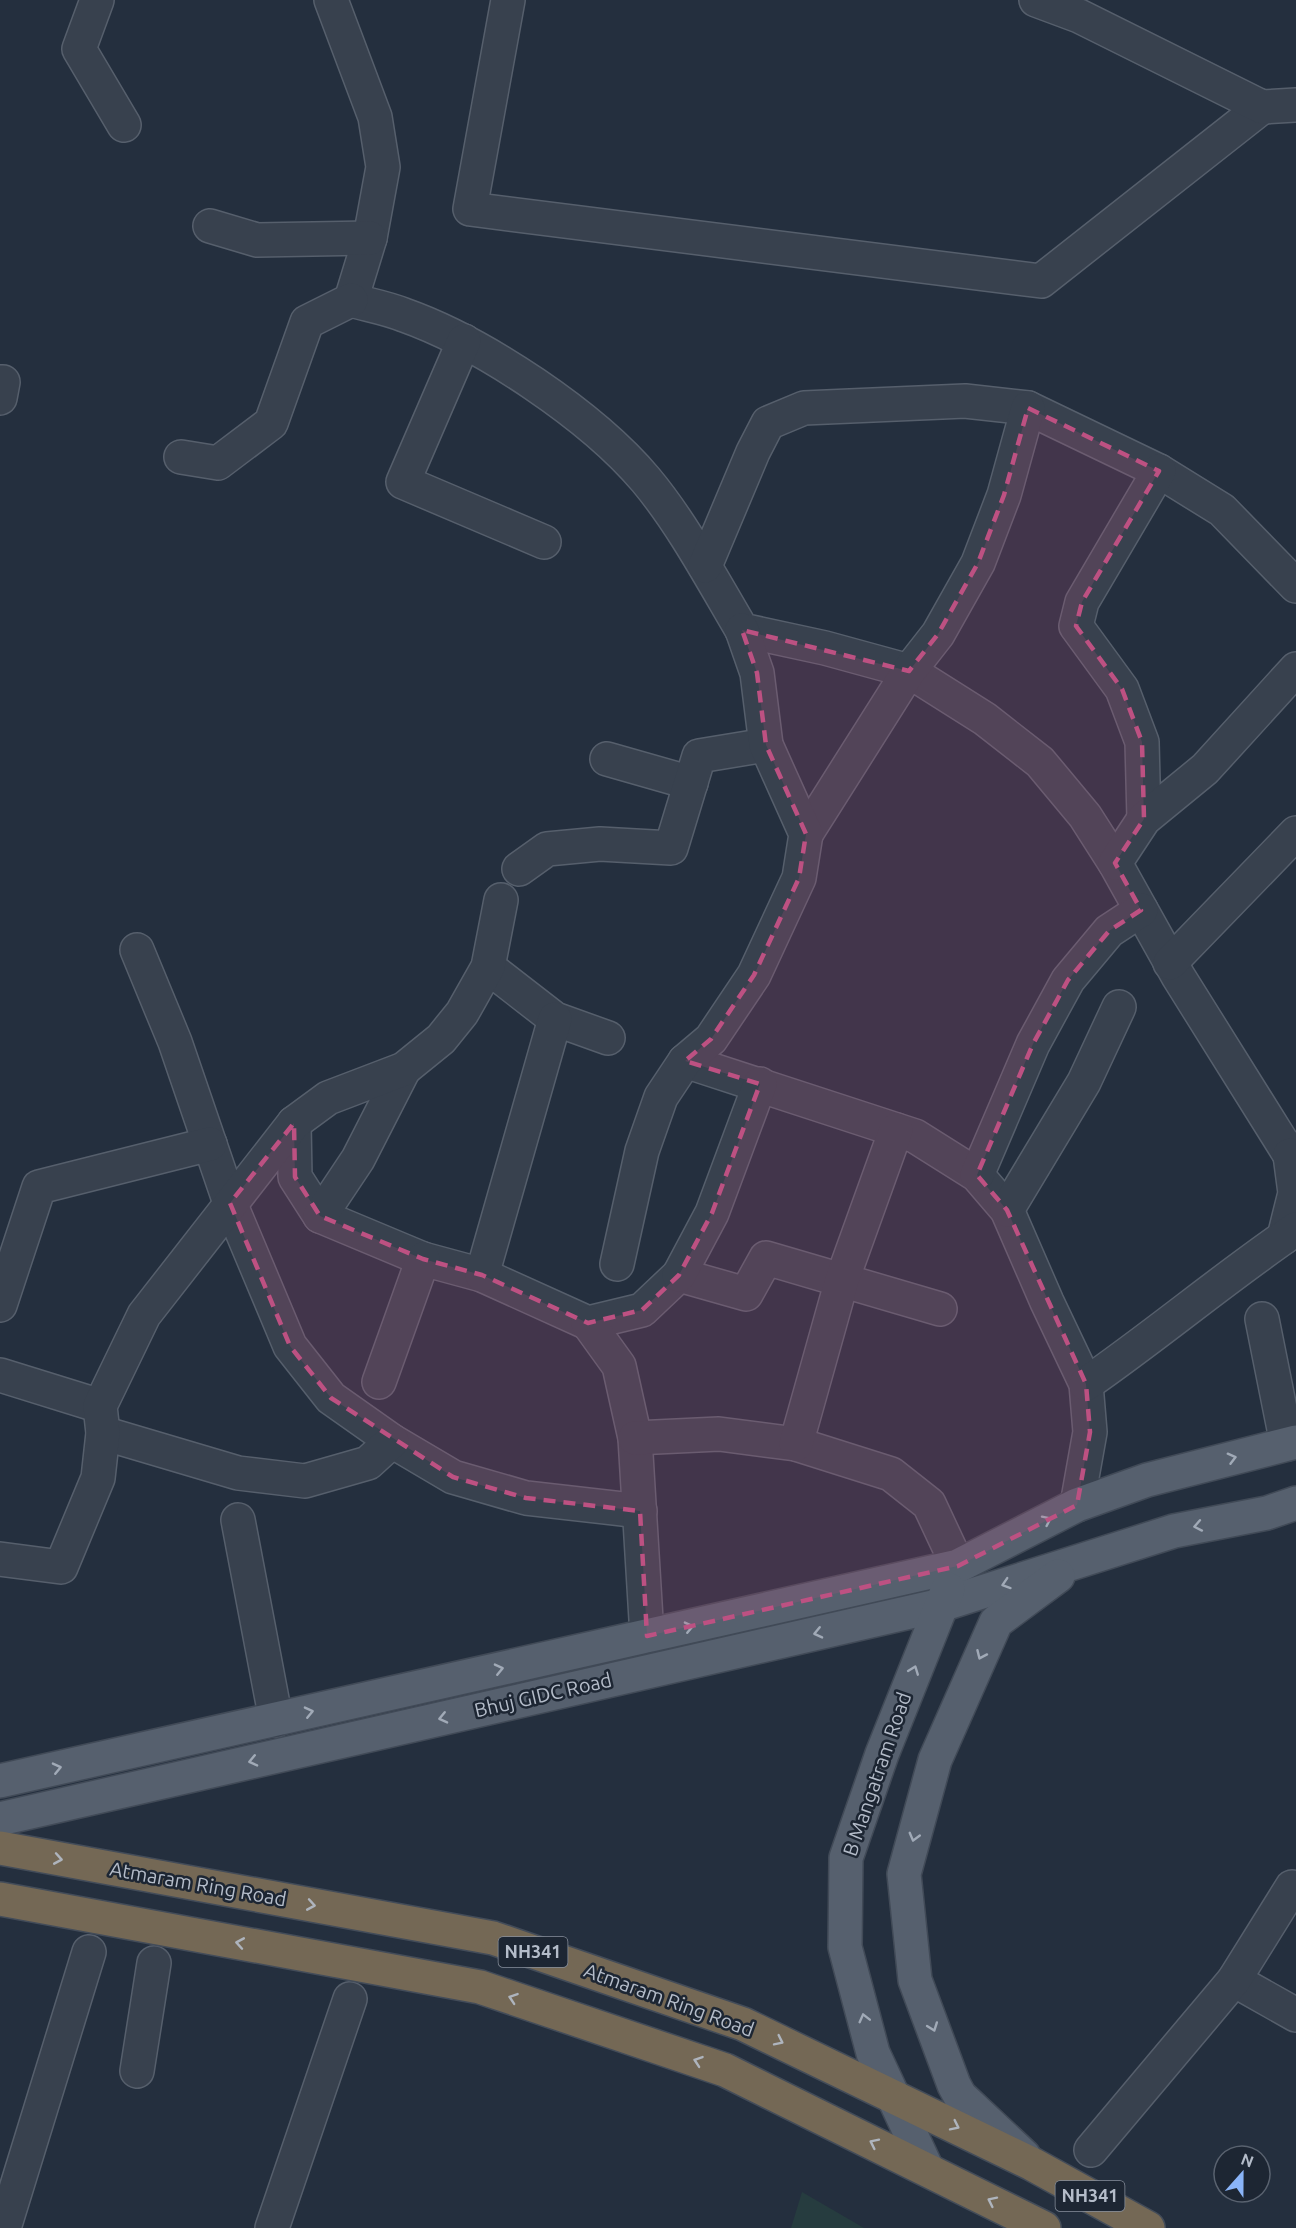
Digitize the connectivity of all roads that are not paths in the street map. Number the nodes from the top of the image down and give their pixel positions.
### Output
1 (97, 0) edge
2 (331, 0) edge
3 (508, 0) edge
4 (1036, 0) edge
5 (1296, 105) edge
6 (1262, 107) junction
7 (124, 125) dead end
8 (210, 226) dead end
9 (370, 238) junction
10 (351, 300) junction
11 (464, 341) junction
12 (0, 382) edge
13 (0, 398) edge
14 (1028, 408) junction
15 (181, 457) dead end
16 (1159, 471) junction
17 (544, 542) dead end
18 (705, 566) junction
19 (1296, 586) edge
20 (742, 630) junction
21 (1296, 669) edge
22 (909, 671) junction
23 (766, 745) junction
24 (607, 759) dead end
25 (691, 783) junction
26 (1144, 819) junction
27 (1296, 833) edge
28 (806, 834) junction
29 (1115, 863) junction
30 (519, 869) dead end
31 (501, 900) dead end
32 (1141, 910) junction
33 (137, 950) dead end
34 (1170, 963) junction
35 (488, 967) junction
36 (1119, 1007) dead end
37 (555, 1019) junction
38 (608, 1038) dead end
39 (685, 1061) junction
40 (404, 1069) junction
41 (760, 1084) junction
42 (294, 1123) junction
43 (896, 1130) junction
44 (210, 1144) junction
45 (1293, 1152) edge
46 (977, 1175) junction
47 (230, 1203) junction
48 (1007, 1210) junction
49 (320, 1216) junction
50 (11, 1233) edge
51 (1290, 1233) edge
52 (423, 1259) junction
53 (617, 1264) dead end
54 (482, 1275) junction
55 (679, 1275) junction
56 (842, 1281) junction
57 (0, 1305) edge
58 (940, 1309) dead end
59 (1262, 1319) dead end
60 (588, 1323) junction
61 (0, 1375) edge
62 (379, 1382) dead end
63 (1086, 1384) junction
64 (102, 1419) junction
65 (635, 1438) junction
66 (392, 1441) junction
67 (1291, 1443) edge
68 (796, 1444) junction
69 (1296, 1503) edge
70 (1077, 1505) junction
71 (640, 1511) junction
72 (238, 1520) dead end
73 (0, 1559) edge
74 (1082, 1559) junction
75 (958, 1566) junction
76 (941, 1605) junction
77 (647, 1636) junction
78 (276, 1720) junction
79 (0, 1781) edge
80 (0, 1819) edge
81 (0, 1848) edge
82 (1296, 1890) edge
83 (0, 1899) edge
84 (88, 1952) dead end
85 (154, 1964) dead end
86 (1234, 1980) junction
87 (350, 1999) dead end
88 (1296, 2015) edge
89 (137, 2071) dead end
90 (896, 2098) junction
91 (1091, 2150) dead end
92 (1032, 2164) junction
93 (927, 2169) junction
94 (4, 2228) edge
95 (272, 2228) edge
96 (1044, 2228) edge
97 (1148, 2228) edge

1 - 7 street
2 - 9 street
3 - 6 street
4 - 6 street
5 - 6 street
8 - 9 street
9 - 10 street
10 - 11 street
10 - 15 street
11 - 17 street
11 - 18 street
12 - 13 street
14 - 16 street
14 - 18 street
14 - 22 street
16 - 19 street
16 - 26 street
18 - 20 street
20 - 22 street
20 - 23 street
21 - 26 street
22 - 28 street
22 - 29 street
23 - 25 street
23 - 28 street
24 - 25 street
25 - 30 street
26 - 29 street
27 - 34 street
28 - 39 street
29 - 32 street
31 - 35 street
32 - 34 street
32 - 46 street
33 - 44 street
34 - 45 street
35 - 37 street
35 - 40 street
36 - 48 street
37 - 38 street
37 - 54 street
39 - 41 street
39 - 53 street
40 - 42 street
40 - 49 street
41 - 43 street
41 - 55 street
42 - 47 street
42 - 49 street
43 - 46 street
43 - 56 street
44 - 47 street
44 - 50 street
45 - 51 street
46 - 48 street
47 - 64 street
47 - 66 street
48 - 63 street
49 - 52 street
50 - 57 street
51 - 63 street
52 - 54 street
52 - 62 street
54 - 60 street
55 - 56 street
55 - 60 street
56 - 58 street
56 - 68 street
59 - 67 street
60 - 65 street
61 - 64 street
63 - 70 street
64 - 66 street
64 - 73 street
65 - 68 street
65 - 71 street
66 - 71 street
70 -> 67 main road, Bhuj GIDC Road
68 - 75 street
69 -> 74 main road, Bhuj GIDC Road
75 -> 70 main road, Bhuj GIDC Road
71 - 77 street
72 - 78 street
74 -> 76 main road, Bhuj GIDC Road
74 -> 92 main road
75 - 76 main road, B Mangatram Road
77 -> 75 main road, Bhuj GIDC Road
76 -> 80 main road, Bhuj GIDC Road
90 -> 76 main road, B Mangatram Road
78 -> 77 main road, Bhuj GIDC Road
79 -> 78 main road, Bhuj GIDC Road
81 -> 90 highway, Atmaram Ring Road / NH341
82 - 86 street
93 -> 83 highway, NH341
84 - 94 street
85 - 89 street
86 - 88 street
86 - 91 street
87 - 95 street
90 -> 92 highway, Atmaram Ring Road / NH341
90 - 93 main road, B Mangatram Road
92 - 97 highway, NH341
96 -> 93 highway, NH341

